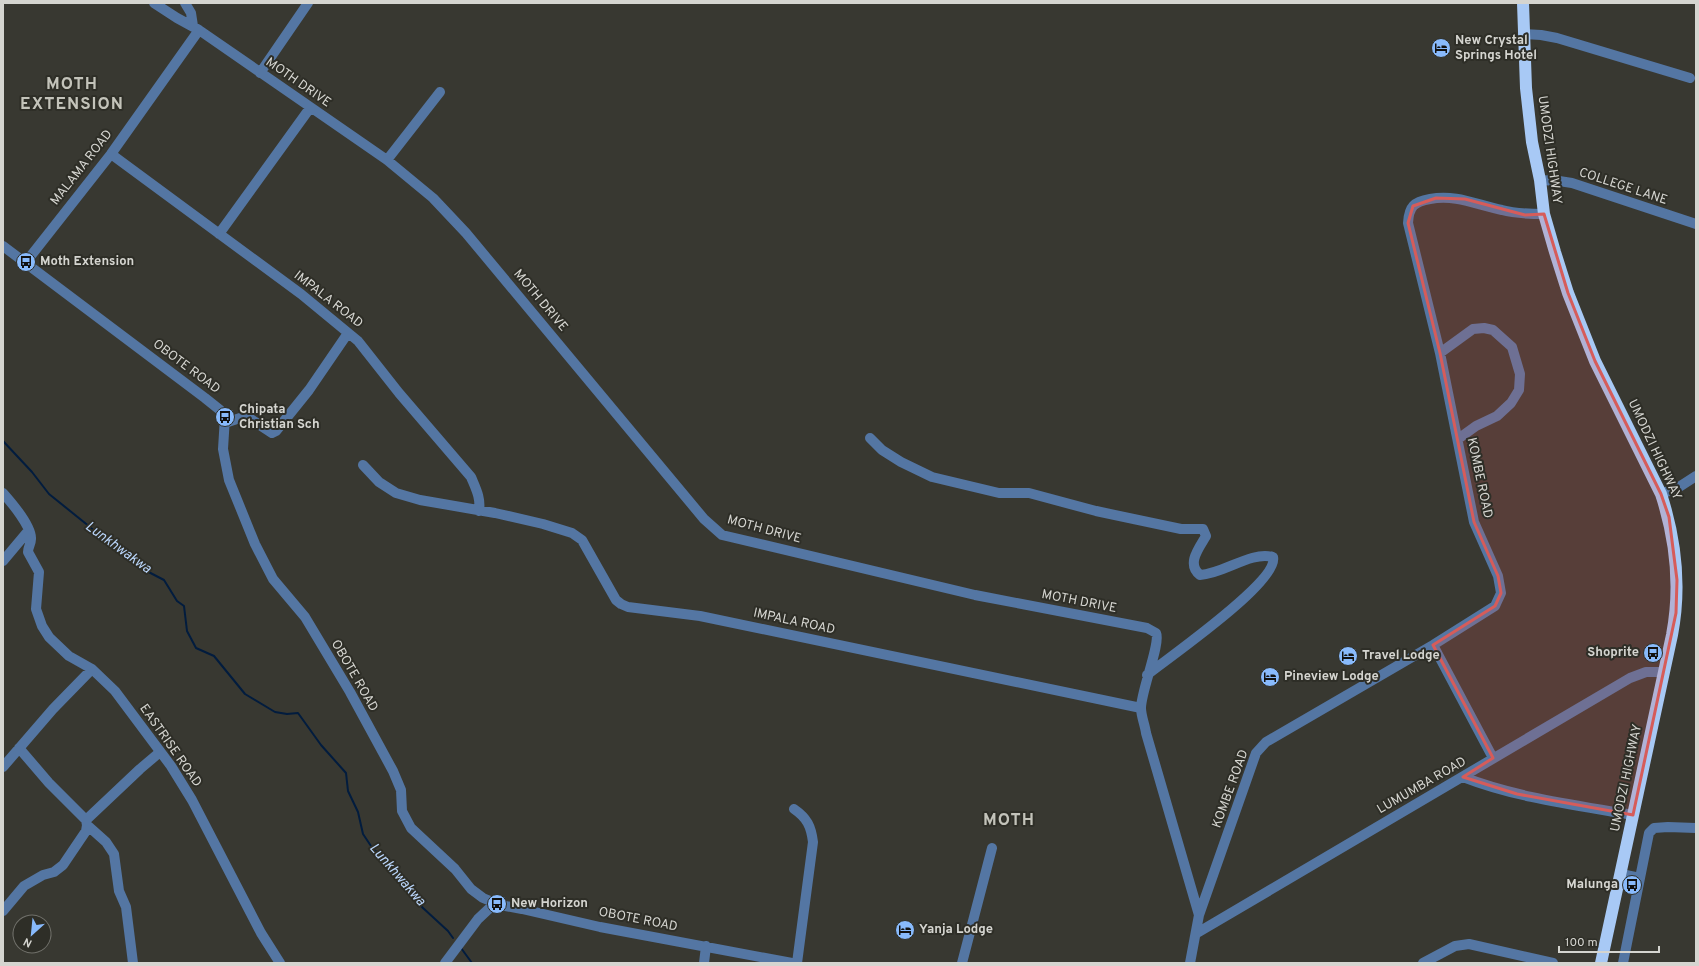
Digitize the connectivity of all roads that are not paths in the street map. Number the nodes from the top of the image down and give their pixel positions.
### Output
1 (154, 3) edge
2 (185, 3) edge
3 (308, 3) edge
4 (1523, 3) edge
5 (196, 28) junction
6 (1523, 34) junction
7 (260, 73) junction
8 (1690, 78) dead end
9 (440, 92) dead end
10 (310, 108) junction
11 (111, 154) junction
12 (387, 160) junction
13 (1540, 180) junction
14 (1544, 214) junction
15 (1696, 224) edge
16 (219, 234) junction
17 (3, 246) edge
18 (26, 262) junction
19 (348, 333) junction
20 (1440, 353) junction
21 (225, 423) junction
22 (870, 438) dead end
23 (1458, 439) junction
24 (363, 465) dead end
25 (1696, 476) edge
26 (3, 493) edge
27 (1661, 494) junction
28 (479, 510) junction
29 (28, 530) junction
30 (3, 561) edge
31 (1433, 645) junction
32 (92, 669) junction
33 (1664, 672) junction
34 (1148, 675) junction
35 (1141, 708) junction
36 (19, 748) junction
37 (160, 752) junction
38 (1493, 758) junction
39 (3, 767) edge
40 (1463, 776) junction
41 (794, 809) dead end
42 (1633, 815) junction
43 (87, 822) junction
44 (1696, 828) edge
45 (992, 848) dead end
46 (1621, 874) junction
47 (1640, 878) junction
48 (494, 904) junction
49 (3, 912) edge
50 (1199, 916) junction
51 (1197, 933) junction
52 (706, 946) junction
53 (1443, 952) junction
54 (133, 963) edge
55 (280, 963) edge
56 (445, 963) edge
57 (704, 963) edge
58 (792, 963) edge
59 (797, 963) edge
60 (962, 963) edge
61 (1190, 963) edge
62 (1423, 963) edge
63 (1440, 963) edge
64 (1553, 963) edge
65 (1601, 963) edge
66 (1623, 963) edge

1 - 5 street, MOTH DRIVE
2 - 5 street
3 - 7 street
4 - 6 highway, UMODZI HIGHWAY
5 - 7 street, MOTH DRIVE
5 - 11 street, MALAMA ROAD
6 - 8 street
6 - 13 highway, UMODZI HIGHWAY
7 - 10 street, MOTH DRIVE
9 - 12 street
10 - 12 street, MOTH DRIVE
10 - 16 street
11 - 16 street, IMPALA ROAD
11 - 18 street, MALAMA ROAD
12 - 34 street, MOTH DRIVE
13 - 14 highway, UMODZI HIGHWAY
13 - 15 street, COLLEGE LANE
14 - 20 street, KOMBE ROAD
14 - 27 highway, UMODZI HIGHWAY
16 - 19 street, IMPALA ROAD
17 - 18 street, OBOTE ROAD
18 - 21 street, OBOTE ROAD
19 - 21 street
19 - 28 street, IMPALA ROAD
20 - 23 street, KOMBE ROAD
20 - 23 street
21 - 48 street, OBOTE ROAD
22 - 34 street
23 - 31 street, KOMBE ROAD
24 - 28 street, IMPALA ROAD
25 - 27 street
26 - 29 street
27 - 33 highway, UMODZI HIGHWAY
28 - 35 street, IMPALA ROAD
29 - 30 street
29 - 32 street, EASTRISE ROAD
31 - 38 street
31 - 50 street, KOMBE ROAD
32 - 36 street
32 - 37 street, EASTRISE ROAD
33 - 38 street, LUMUMBA ROAD
33 - 42 highway, UMODZI HIGHWAY
34 - 35 street, MOTH DRIVE
35 - 50 street, MOTH DRIVE
36 - 39 street
36 - 43 street
37 - 43 street
37 - 55 street, EASTRISE ROAD
38 - 40 street, LUMUMBA ROAD
40 - 42 street
40 - 51 street, LUMUMBA ROAD
41 - 59 street
42 - 46 highway, UMODZI HIGHWAY
43 - 49 street
43 - 54 street
44 - 47 street
45 - 60 street
46 - 47 street
46 - 65 highway, UMODZI HIGHWAY
47 - 66 street
48 - 52 street, OBOTE ROAD
48 - 56 street
50 - 51 street, KOMBE ROAD
51 - 61 street, KOMBE ROAD
52 - 57 street
52 - 58 street, OBOTE ROAD
53 - 62 street
53 - 63 street
53 - 64 street

